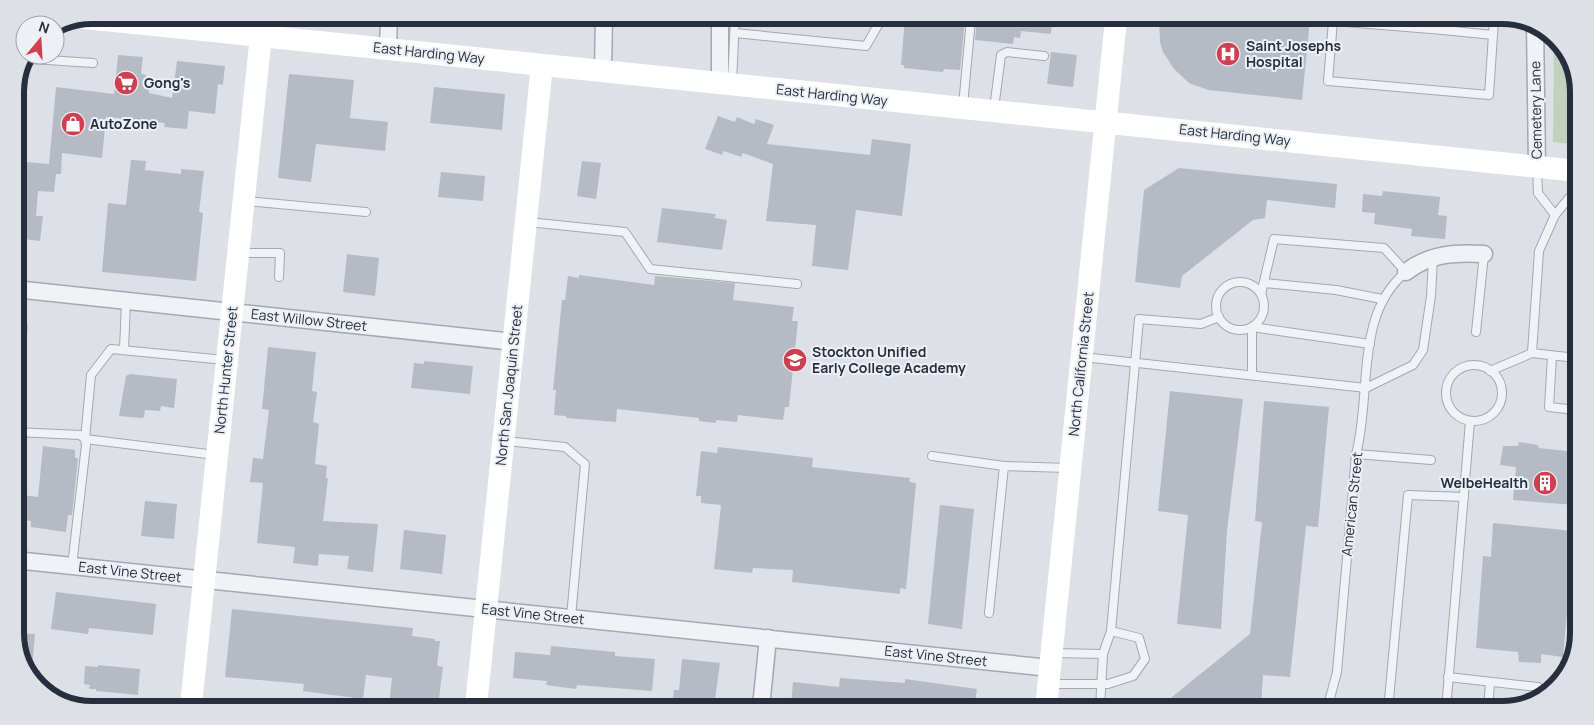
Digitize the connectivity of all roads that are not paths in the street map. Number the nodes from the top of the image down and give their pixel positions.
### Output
1 (147, 24) edge
2 (389, 24) edge
3 (604, 24) edge
4 (721, 24) edge
5 (735, 24) edge
6 (879, 24) edge
7 (970, 24) edge
8 (1115, 24) edge
9 (1333, 24) edge
10 (1370, 24) edge
11 (1444, 24) edge
12 (1494, 24) edge
13 (1443, 30) junction
14 (735, 33) junction
15 (1535, 33) edge
16 (261, 35) junction
17 (1493, 35) junction
18 (388, 48) junction
19 (1044, 56) dead end
20 (33, 59) edge
21 (93, 63) dead end
22 (542, 65) junction
23 (603, 71) junction
24 (726, 84) junction
25 (963, 108) junction
26 (994, 111) junction
27 (1104, 122) junction
28 (1537, 166) junction
29 (1570, 170) edge
30 (1570, 196) edge
31 (244, 201) junction
32 (366, 212) dead end
33 (1555, 214) junction
34 (526, 222) junction
35 (238, 253) junction
36 (1484, 254) joint
37 (1433, 258) junction
38 (1406, 272) junction
39 (279, 277) dead end
40 (1264, 283) junction
41 (797, 284) dead end
42 (24, 290) edge
43 (1261, 294) junction
44 (1382, 299) junction
45 (126, 301) junction
46 (232, 312) junction
47 (1219, 317) junction
48 (1252, 327) junction
49 (1476, 332) dead end
50 (514, 342) junction
51 (1370, 344) junction
52 (124, 350) junction
53 (1532, 353) junction
54 (1552, 356) junction
55 (1081, 357) junction
56 (1570, 358) edge
57 (227, 360) junction
58 (1134, 361) junction
59 (1490, 371) junction
60 (1252, 375) junction
61 (1366, 388) junction
62 (1570, 409) edge
63 (1470, 421) junction
64 (24, 432) edge
65 (85, 439) junction
66 (504, 440) junction
67 (1356, 454) junction
68 (217, 455) junction
69 (932, 456) dead end
70 (1431, 460) dead end
71 (1004, 466) junction
72 (1070, 468) junction
73 (1464, 497) junction
74 (24, 561) edge
75 (72, 566) junction
76 (204, 579) junction
77 (486, 609) junction
78 (989, 613) dead end
79 (571, 617) junction
80 (1111, 631) junction
81 (768, 638) junction
82 (1103, 654) junction
83 (1050, 668) junction
84 (1448, 677) junction
85 (1490, 682) junction
86 (1102, 685) junction
87 (1538, 691) edge
88 (191, 701) edge
89 (477, 701) edge
90 (762, 701) edge
91 (1047, 701) edge
92 (1101, 701) edge
93 (1329, 701) edge
94 (1389, 701) edge
95 (1447, 701) edge
96 (1489, 701) edge

1 - 16 street, East Harding Way
2 - 18 street
3 - 23 street
4 - 24 street
5 - 14 lane
6 - 14 lane
7 - 25 lane
8 - 27 street, North California Street
9 - 17 lane
10 - 13 lane
11 - 13 lane
12 - 17 lane
13 - 17 lane
14 - 24 lane
15 - 28 street, Cemetery Lane
16 - 18 street, East Harding Way
16 - 31 street, North Hunter Street
18 - 22 street, East Harding Way
19 - 26 lane
20 - 21 lane
22 - 23 street, East Harding Way
22 - 34 street, North San Joaquin Street
23 - 24 street, East Harding Way
24 - 25 street, East Harding Way
25 - 26 street, East Harding Way
26 - 27 street, East Harding Way
27 - 28 street, East Harding Way
27 - 55 street, North California Street
28 - 29 street, East Harding Way
28 - 33 lane
30 - 33 lane
31 - 32 lane
31 - 35 street, North Hunter Street
33 - 53 lane
34 - 41 lane
34 - 50 street, North San Joaquin Street
35 - 39 lane
35 - 46 street, North Hunter Street
36 - 37 street
36 - 49 lane
37 - 38 street
37 - 61 lane
38 - 40 lane
38 - 44 lane, American Street
40 - 43 lane
40 - 44 lane
42 - 45 street, East Willow Street
43 - 47 lane
43 - 48 lane
44 - 51 lane, American Street
45 - 46 street, East Willow Street
45 - 52 lane
46 - 50 street, East Willow Street
46 - 57 street, North Hunter Street
47 - 48 lane
47 - 58 lane
48 - 51 lane
48 - 60 lane
50 - 66 street, North San Joaquin Street
51 - 61 lane, American Street
52 - 57 lane
52 - 65 lane
53 - 54 lane
53 - 59 lane
54 - 56 lane
54 - 62 lane
55 - 58 lane
55 - 72 street, North California Street
57 - 68 street, North Hunter Street
58 - 60 lane
58 - 80 lane
59 - 63 lane
59 - 63 lane
60 - 61 lane
61 - 67 lane, American Street
63 - 73 lane
64 - 65 lane
65 - 68 lane
65 - 75 lane
66 - 77 street, North San Joaquin Street
66 - 79 lane
67 - 70 lane
67 - 93 lane, American Street
68 - 76 street, North Hunter Street
69 - 71 lane
71 - 72 lane
71 - 78 lane
72 - 83 street, North California Street
73 - 84 lane
73 - 94 lane
74 - 75 street, East Vine Street
75 - 76 street, East Vine Street
76 - 77 street, East Vine Street
76 - 88 street, North Hunter Street
77 - 79 street, East Vine Street
77 - 89 street, North San Joaquin Street
79 - 81 street, East Vine Street
80 - 82 lane
80 - 86 lane
81 - 83 street, East Vine Street
81 - 90 street
82 - 83 lane
82 - 86 lane
83 - 86 lane
83 - 91 street, North California Street
84 - 85 lane
84 - 95 lane
85 - 87 lane
85 - 96 lane
86 - 92 lane

